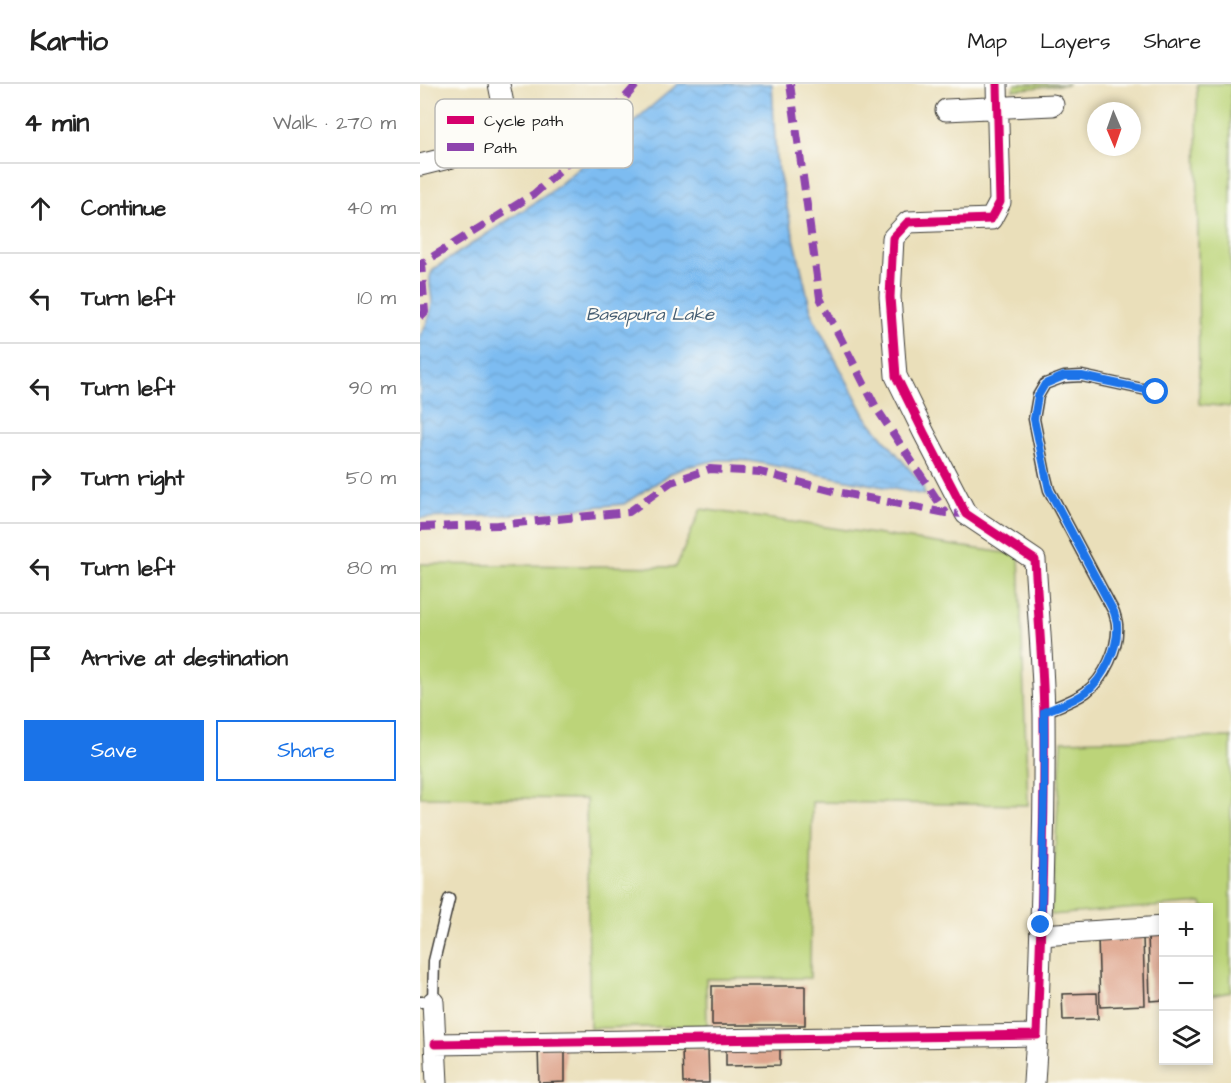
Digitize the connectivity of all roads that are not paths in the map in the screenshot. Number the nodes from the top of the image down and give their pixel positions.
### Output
1 (499, 84) edge
2 (997, 84) edge
3 (502, 99) edge
4 (1053, 105) dead end
5 (997, 107) junction
6 (946, 110) dead end
7 (435, 161) edge
8 (420, 165) edge
9 (1156, 392) dead end
10 (1044, 712) junction
11 (449, 899) dead end
12 (1159, 927) edge
13 (1041, 935) junction
14 (427, 1002) edge
15 (1036, 1035) junction
16 (435, 1044) junction
17 (437, 1083) edge
18 (1034, 1083) edge

1 - 3 street
2 - 5 street
4 - 5 street
5 - 6 street
5 - 10 street
7 - 8 street
9 - 10 lane
10 - 13 street
11 - 14 lane
12 - 13 street
13 - 15 street
14 - 16 street
15 - 16 street
15 - 18 street
16 - 17 street

